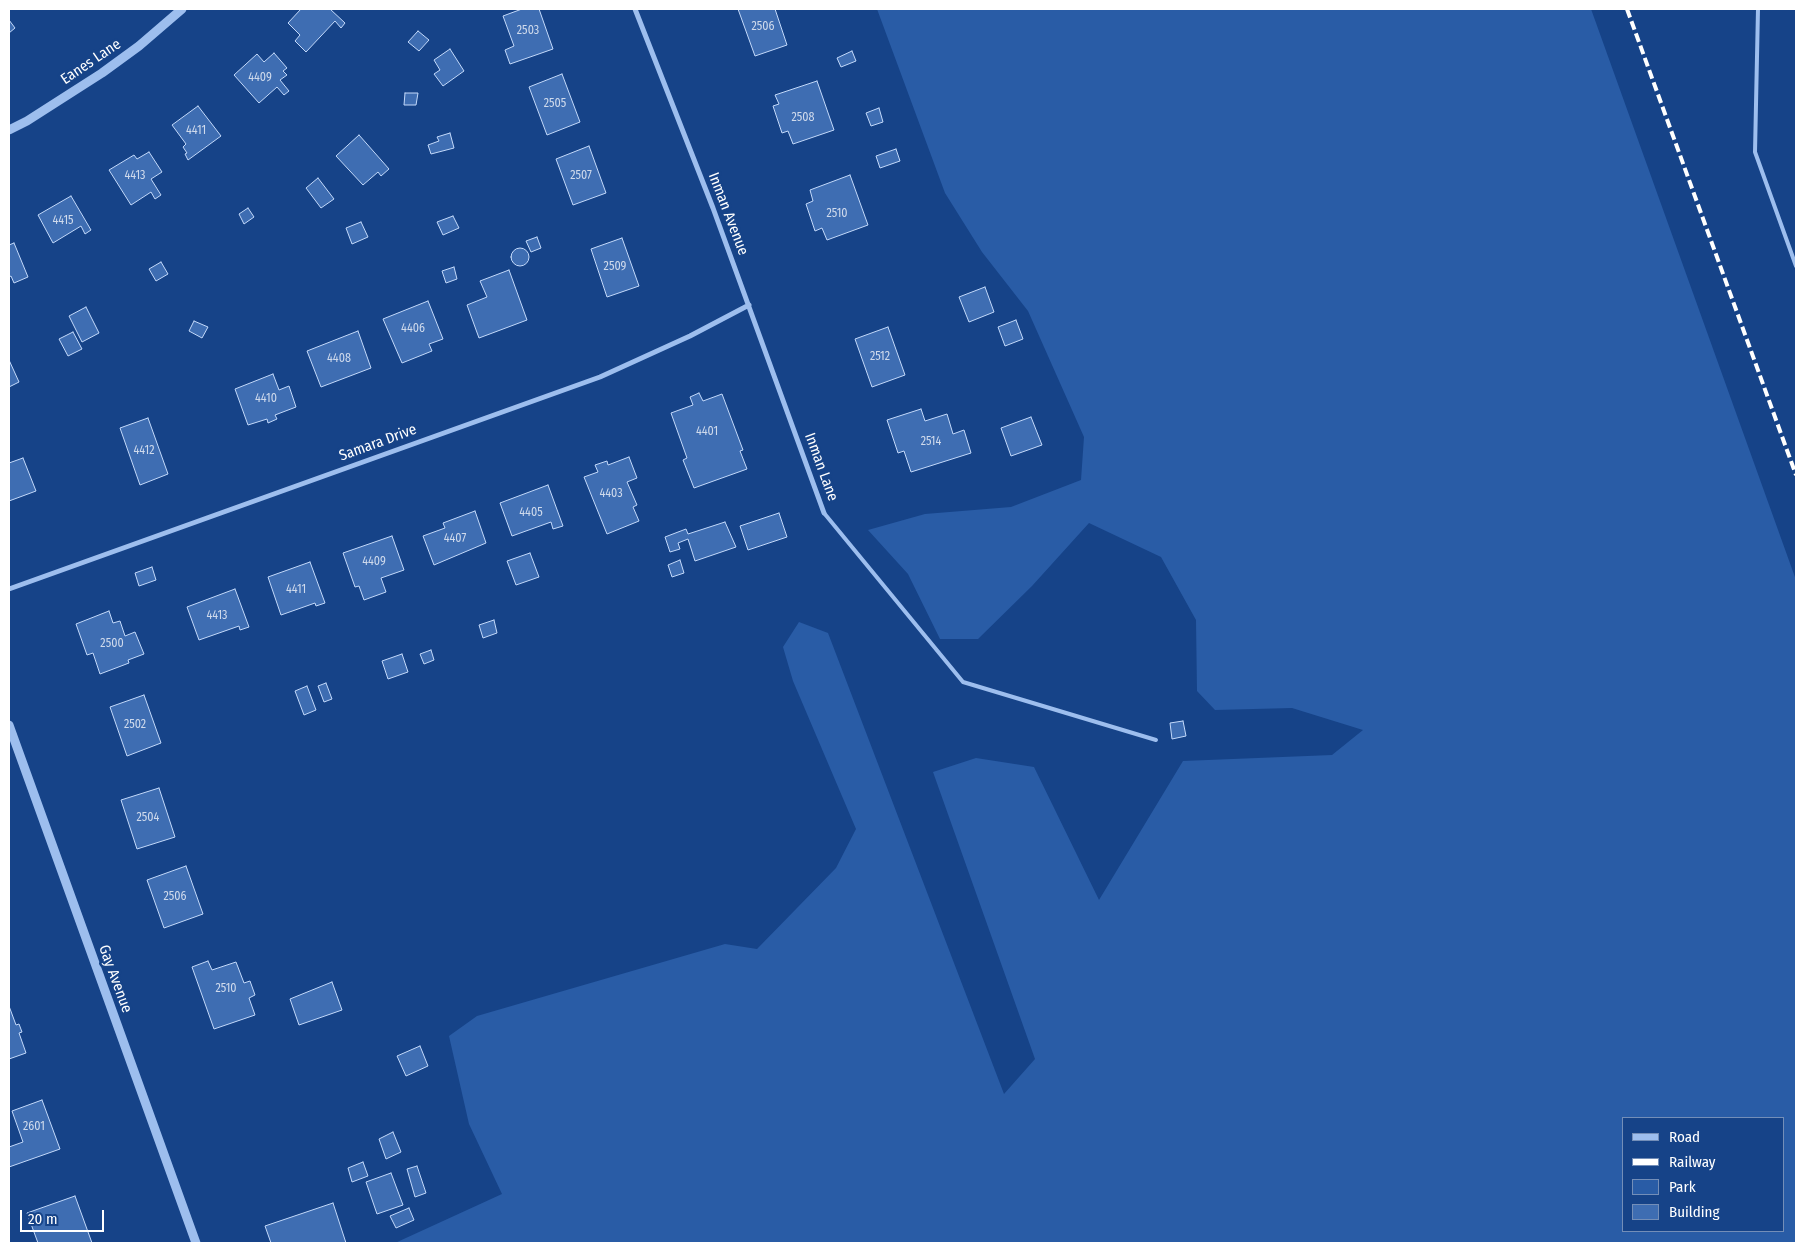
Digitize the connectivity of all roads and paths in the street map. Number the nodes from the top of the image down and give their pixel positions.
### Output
1 (182, 9) edge
2 (635, 9) edge
3 (1758, 9) edge
4 (9, 130) edge
5 (1796, 266) edge
6 (749, 305) junction
7 (794, 429) joint
8 (824, 513) joint
9 (9, 589) edge
10 (9, 725) edge
11 (1156, 740) dead end
12 (196, 1243) edge

1 - 4 street, Eanes Lane
2 - 6 street, Inman Avenue
3 - 5 lane
6 - 7 street, Inman Avenue
6 - 9 street, Samara Drive
7 - 8 street, Inman Lane
8 - 11 lane
10 - 12 street, Gay Avenue

